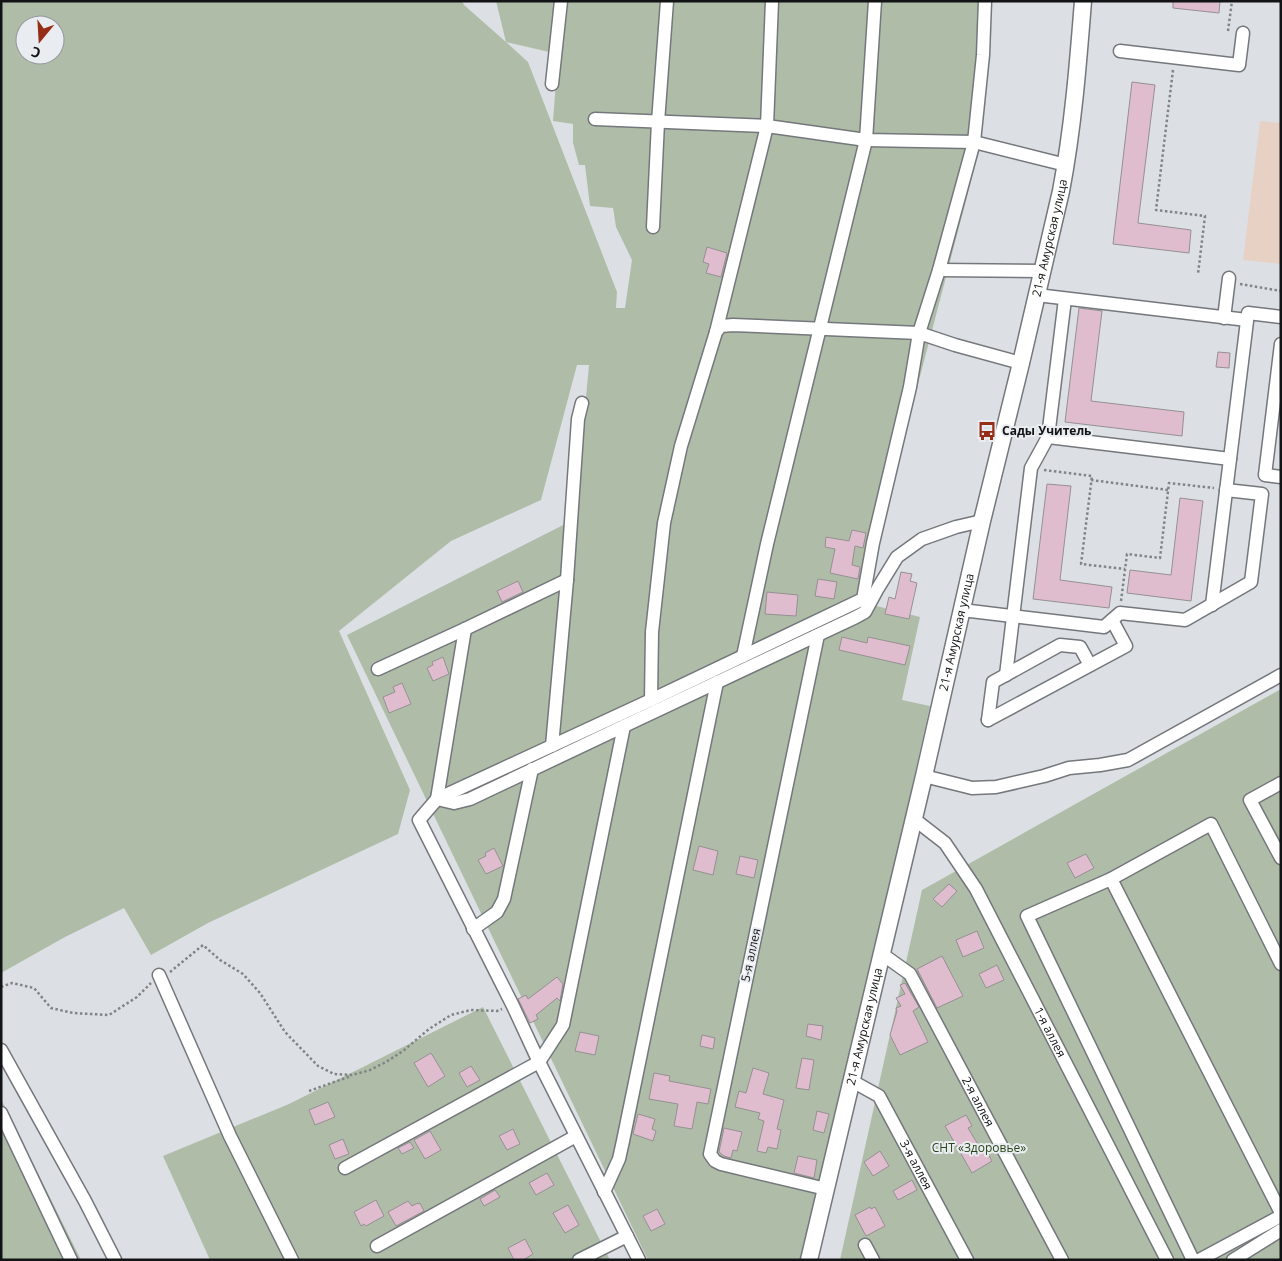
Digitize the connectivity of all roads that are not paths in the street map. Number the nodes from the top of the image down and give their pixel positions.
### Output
1 (561, 1) edge
2 (667, 1) edge
3 (772, 1) edge
4 (875, 1) edge
5 (985, 1) edge
6 (1083, 1) edge
7 (1243, 33) dead end
8 (1120, 51) dead end
9 (552, 84) dead end
10 (595, 119) dead end
11 (658, 122) junction
12 (767, 126) junction
13 (866, 140) junction
14 (974, 142) junction
15 (1066, 165) junction
16 (653, 226) dead end
17 (939, 270) junction
18 (1043, 271) junction
19 (1229, 278) road end
20 (1037, 295) junction
21 (1065, 298) junction
22 (1281, 317) edge
23 (1224, 318) junction
24 (1247, 320) junction
25 (821, 329) junction
26 (716, 332) junction
27 (919, 333) junction
28 (1281, 344) edge
29 (1021, 363) junction
30 (582, 403) dead end
31 (1048, 437) junction
32 (1230, 459) junction
33 (1281, 478) edge
34 (1226, 490) junction
35 (982, 520) junction
36 (567, 580) junction
37 (1212, 605) junction
38 (962, 610) junction
39 (1013, 616) junction
40 (1116, 616) junction
41 (465, 629) junction
42 (818, 635) junction
43 (743, 656) junction
44 (1090, 665) junction
45 (378, 669) dead end
46 (1281, 674) edge
47 (1006, 675) junction
48 (717, 682) junction
49 (651, 700) junction
50 (624, 726) junction
51 (552, 746) junction
52 (532, 769) junction
53 (924, 776) junction
54 (1281, 783) edge
55 (438, 799) junction
56 (914, 819) junction
57 (1281, 858) edge
58 (1111, 879) junction
59 (473, 929) junction
60 (882, 954) junction
61 (1281, 964) edge
62 (159, 975) road end
63 (1, 1050) edge
64 (539, 1062) junction
65 (852, 1081) junction
66 (1, 1113) edge
67 (576, 1136) junction
68 (345, 1168) dead end
69 (826, 1189) junction
70 (604, 1192) junction
71 (1281, 1214) edge
72 (1281, 1230) edge
73 (627, 1236) junction
74 (865, 1245) dead end
75 (377, 1246) dead end
76 (601, 1255) edge
77 (71, 1260) edge
78 (115, 1260) edge
79 (292, 1260) edge
80 (579, 1260) edge
81 (639, 1260) edge
82 (809, 1260) edge
83 (872, 1260) edge
84 (967, 1260) edge
85 (1062, 1260) edge
86 (1167, 1260) edge
87 (1193, 1260) edge
88 (1199, 1260) edge
89 (1233, 1260) edge

1 - 9 street
2 - 11 street
3 - 12 street
4 - 13 street
5 - 14 street
6 - 15 main road, 21-я Амурская улица
7 - 8 street
10 - 11 street
11 - 12 street
11 - 16 street
12 - 13 street
12 - 26 street
13 - 14 street
13 - 25 street
14 - 15 street
14 - 17 street
15 - 18 main road, 21-я Амурская улица
17 - 18 street
17 - 27 street
18 - 20 main road, 21-я Амурская улица
19 - 23 street
20 - 21 street
20 - 29 main road, 21-я Амурская улица
21 - 23 street
21 - 31 street
22 - 24 street
23 - 24 street
24 - 32 street
25 - 26 street
25 - 27 street
25 - 43 street
26 - 49 street
27 - 29 street
27 - 43 street
28 - 33 street
29 - 35 main road, 21-я Амурская улица
30 - 36 street
31 - 32 street
31 - 39 street
32 - 34 street
34 - 37 street
34 - 37 street
35 - 38 main road, 21-я Амурская улица
35 - 42 street
36 - 41 street
36 - 51 street
37 - 40 street
38 - 39 street
38 - 53 main road, 21-я Амурская улица
39 - 40 street
39 - 47 street
40 - 44 street
41 - 45 street
41 - 55 street
42 - 48 street
42 - 69 street, 5-я аллея
43 - 49 street
44 - 47 street
44 - 47 street
46 - 53 street
48 - 50 street
48 - 70 street
49 - 51 street
50 - 52 street
50 - 64 street
51 - 55 street
52 - 55 street
52 - 59 street
53 - 56 main road, 21-я Амурская улица
54 - 57 street
55 - 59 street
56 - 60 main road, 21-я Амурская улица
56 - 86 street, 1-я аллея
58 - 61 street
58 - 71 street
58 - 87 street
59 - 64 street
60 - 65 main road, 21-я Амурская улица
60 - 85 street, 2-я аллея
62 - 79 street
63 - 78 street
64 - 67 street
64 - 68 street
65 - 69 main road, 21-я Амурская улица
65 - 84 street, 3-я аллея
66 - 77 street
67 - 70 street
67 - 75 street
69 - 82 main road, 21-я Амурская улица
70 - 73 street
71 - 88 street
72 - 89 street
73 - 76 street
73 - 81 street
74 - 83 street
76 - 80 street

